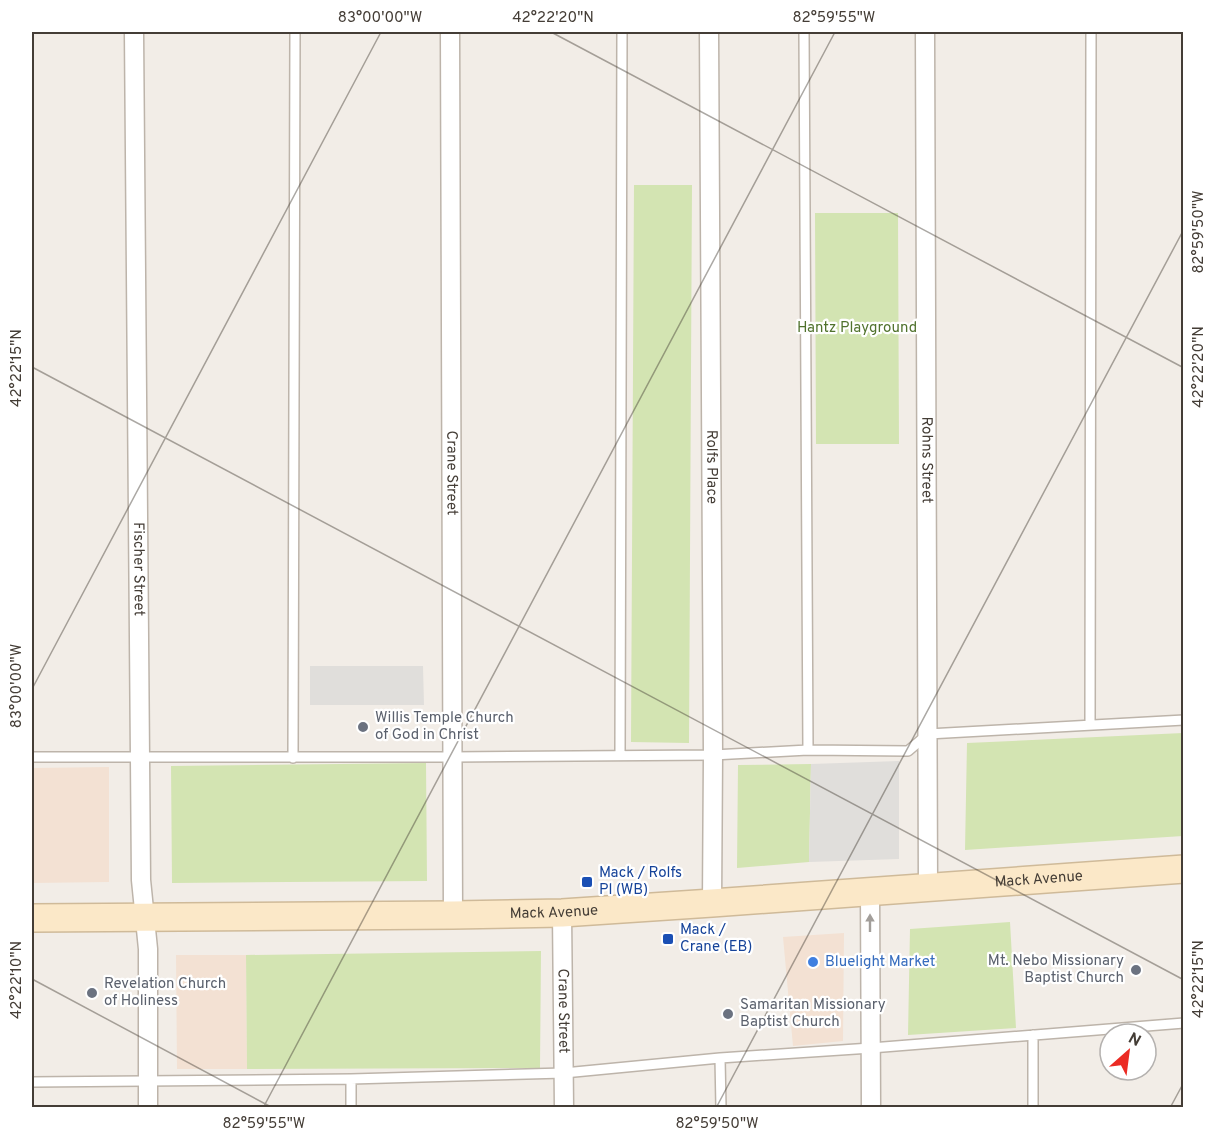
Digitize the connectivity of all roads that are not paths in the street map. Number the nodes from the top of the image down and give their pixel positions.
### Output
1 (134, 32) edge
2 (295, 32) edge
3 (450, 32) edge
4 (622, 32) edge
5 (709, 32) edge
6 (804, 32) edge
7 (925, 32) edge
8 (1091, 32) edge
9 (1184, 720) edge
10 (1090, 725) junction
11 (928, 734) junction
12 (808, 750) junction
13 (620, 755) junction
14 (713, 755) junction
15 (32, 757) edge
16 (453, 757) junction
17 (140, 758) junction
18 (293, 758) junction
19 (1184, 869) edge
20 (928, 887) junction
21 (870, 892) junction
22 (712, 903) junction
23 (562, 913) junction
24 (453, 915) junction
25 (144, 917) junction
26 (32, 918) edge
27 (1184, 1023) edge
28 (1033, 1035) junction
29 (871, 1048) junction
30 (720, 1058) junction
31 (564, 1073) junction
32 (351, 1079) junction
33 (149, 1081) junction
34 (32, 1082) edge
35 (148, 1107) edge
36 (351, 1107) edge
37 (564, 1107) edge
38 (721, 1107) edge
39 (871, 1107) edge
40 (1033, 1107) edge

1 - 17 street, Fischer Street
2 - 18 lane
3 - 16 street, Crane Street
4 - 13 lane
5 - 14 street, Rolfs Place
6 - 12 lane
7 - 11 street, Rohns Street
8 - 10 lane
9 - 10 lane
10 - 11 lane
11 - 12 lane
11 - 20 street, Rohns Street
12 - 14 lane
13 - 14 lane
13 - 16 lane
14 - 22 street, Rolfs Place
15 - 17 lane
16 - 18 lane
16 - 24 street, Crane Street
17 - 18 lane
17 - 25 street, Fischer Street
19 - 20 main road, Mack Avenue
20 - 21 main road, Mack Avenue
21 - 22 main road, Mack Avenue
29 -> 21 street
22 - 23 main road, Mack Avenue
23 - 24 main road, Mack Avenue
23 - 31 street, Crane Street
24 - 25 main road, Mack Avenue
25 - 26 main road, Mack Avenue
25 - 33 street, Fischer Street
27 - 28 lane
28 - 29 lane
28 - 40 lane
29 - 30 lane
29 - 39 street
30 - 31 lane
30 - 38 lane
31 - 32 lane
31 - 37 street, Crane Street
32 - 33 lane
32 - 36 lane
33 - 34 lane
33 - 35 street, Fischer Street

